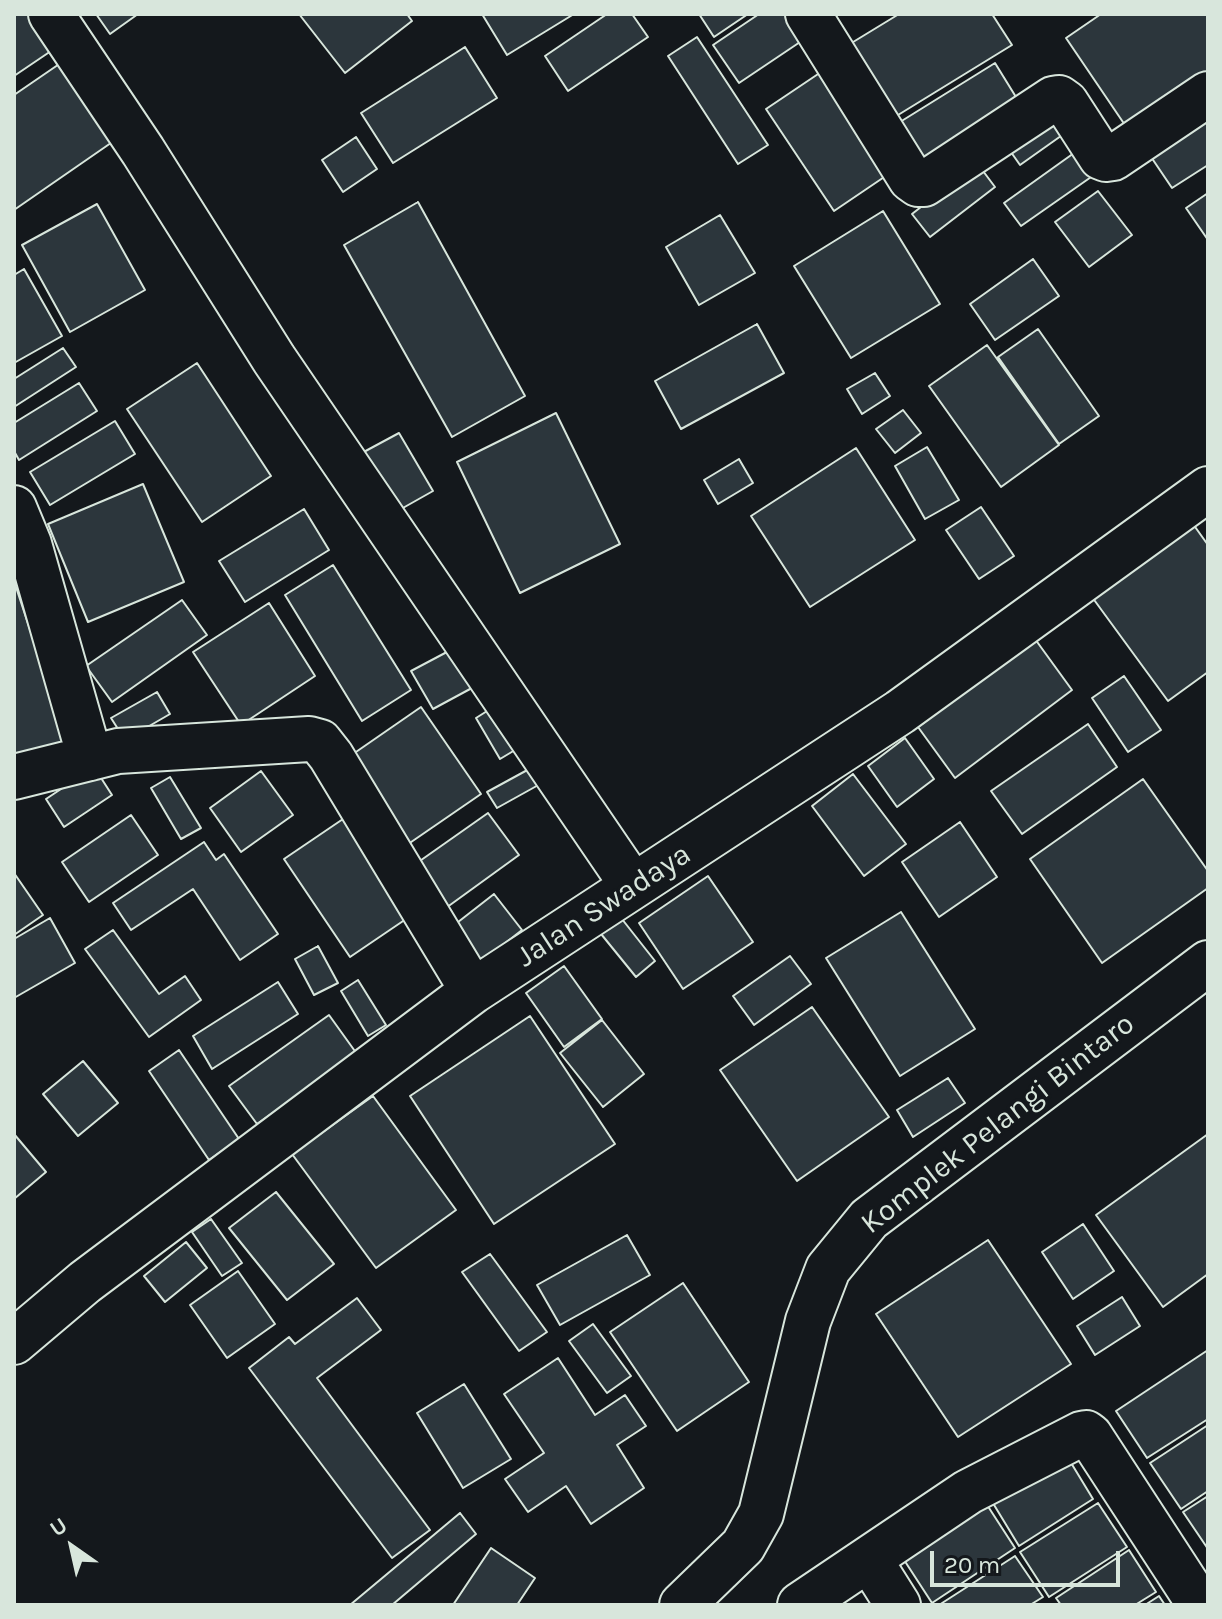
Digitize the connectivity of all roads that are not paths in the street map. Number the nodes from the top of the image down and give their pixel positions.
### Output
1 (51, 14) edge
2 (808, 14) edge
3 (1208, 94) edge
4 (1208, 489) edge
5 (14, 508) edge
6 (90, 758) junction
7 (14, 777) edge
8 (633, 886) junction
9 (1208, 963) edge
10 (473, 991) junction
11 (14, 1342) edge
12 (869, 1559) junction
13 (682, 1605) edge
14 (800, 1605) edge
15 (898, 1605) edge
16 (1200, 1605) edge

1 - 8 street
2 - 3 street
4 - 8 street, Jalan Swadaya
5 - 6 street
6 - 7 street
6 - 10 street
8 - 10 street, Jalan Swadaya
9 - 13 street, Komplek Pelangi Bintaro
10 - 11 street, Jalan Swadaya
12 - 14 street
12 - 15 street
12 - 16 street

